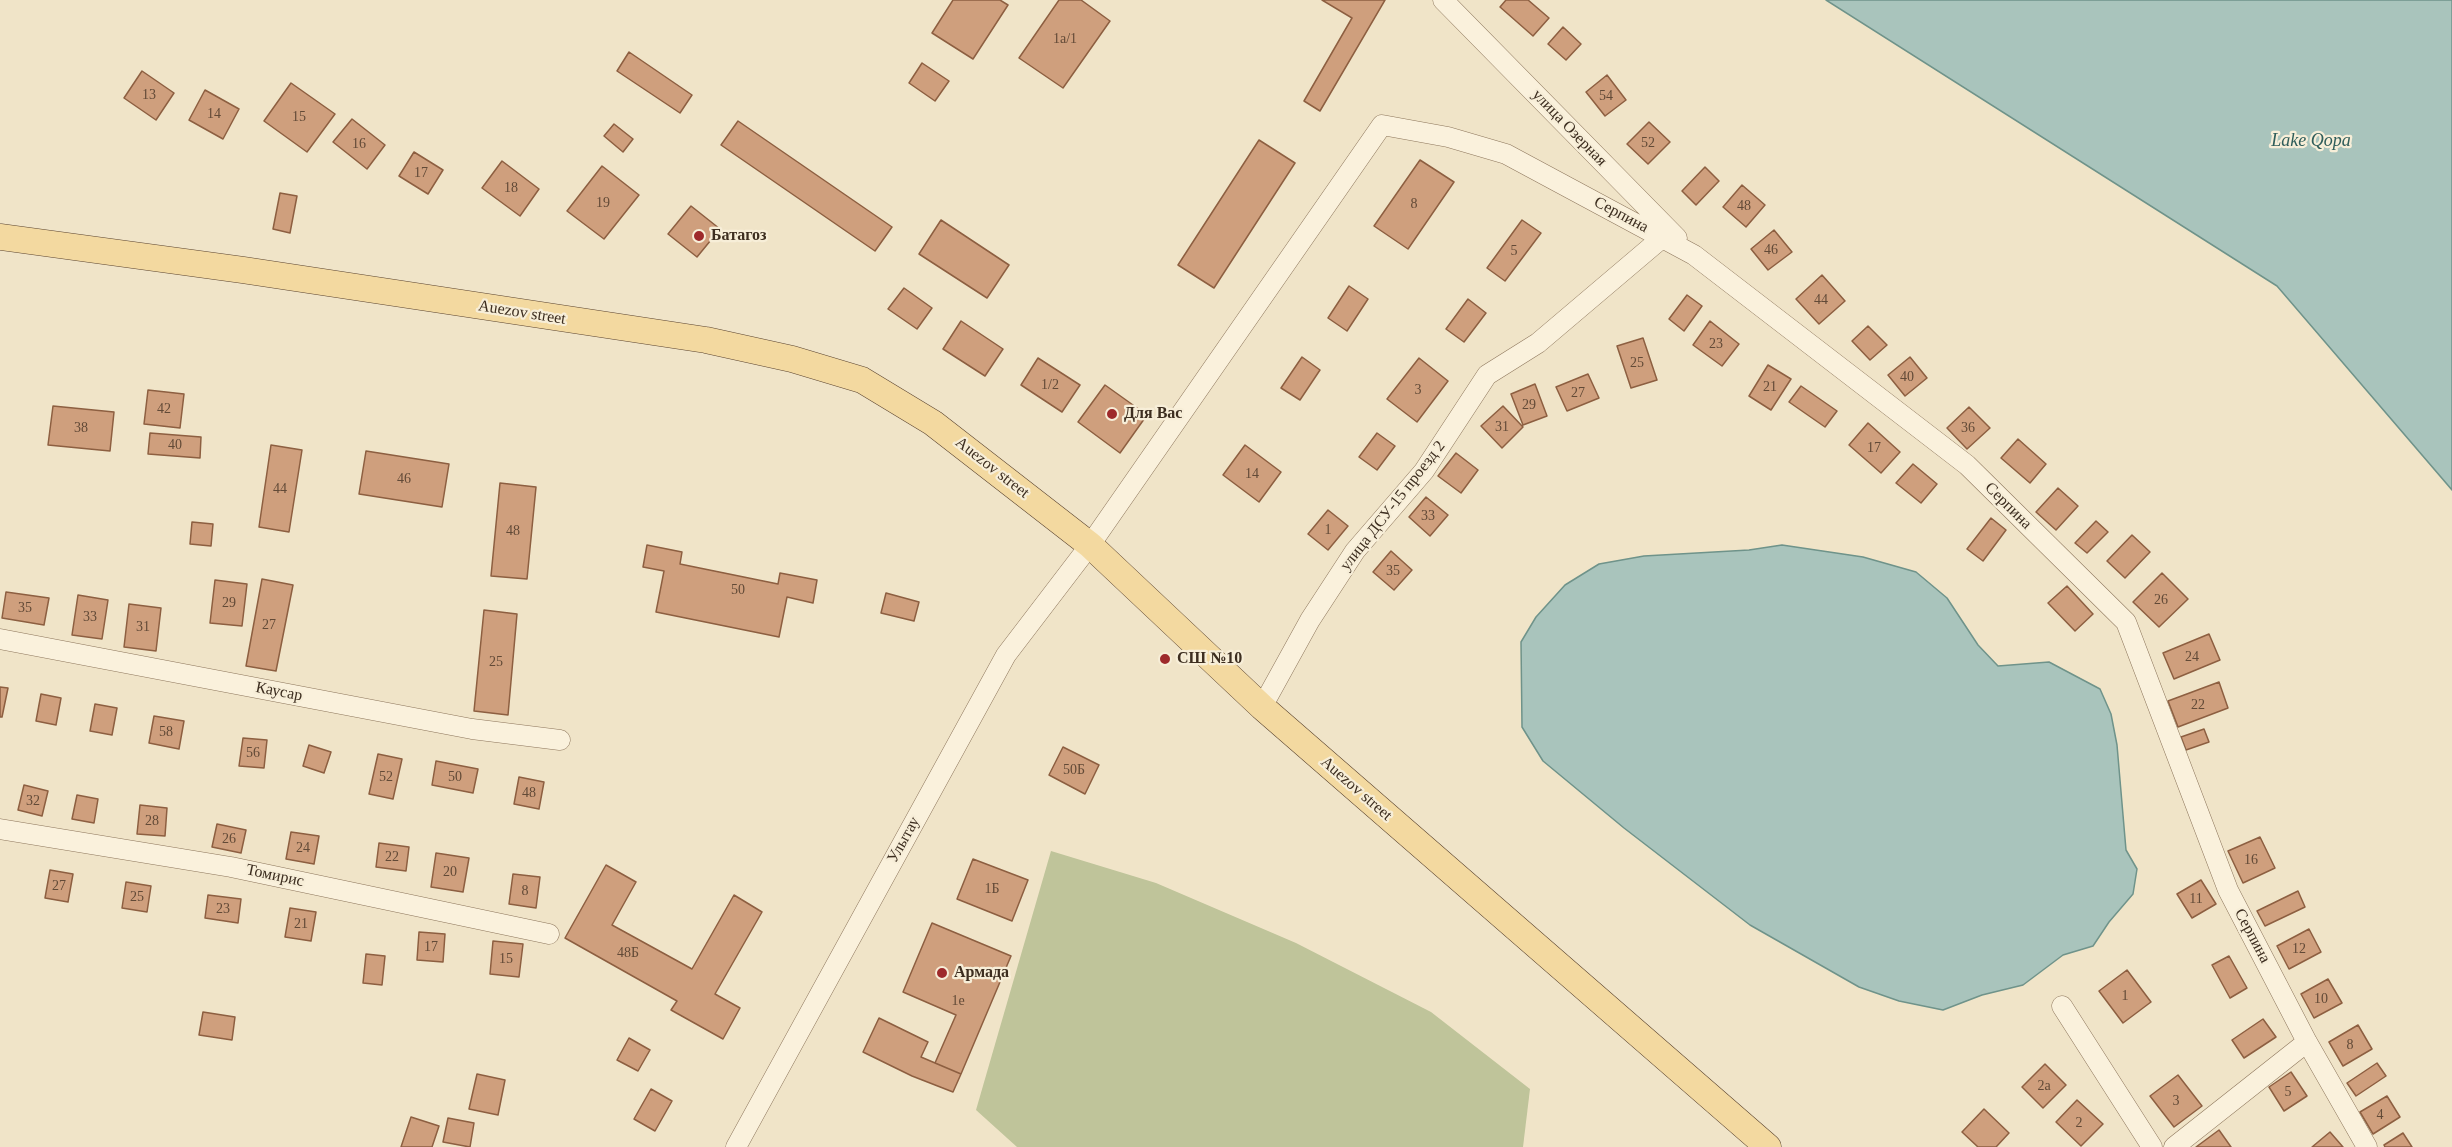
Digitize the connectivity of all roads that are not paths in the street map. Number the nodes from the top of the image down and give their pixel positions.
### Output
1 (1443, 0) edge
2 (0, 237) edge
3 (1663, 237) junction
4 (1694, 255) junction
5 (1090, 545) junction
6 (0, 639) edge
7 (1262, 707) junction
8 (560, 740) dead end
9 (0, 829) edge
10 (549, 934) dead end
11 (2062, 1006) dead end
12 (2307, 1041) junction
13 (736, 1147) edge
14 (1768, 1147) edge
15 (2152, 1147) edge
16 (2174, 1147) edge
17 (2367, 1147) edge

1 - 4 street, улица Озерная
2 - 5 main road, Auezov street
3 - 4 street, Серпина
3 - 5 street, Серпина
3 - 7 street, улица ДСУ-15 проезд 2
4 - 12 street, Серпина
5 - 7 main road, Auezov street
5 - 13 street, Улытау
6 - 8 street, Каусар
7 - 14 main road, Auezov street
9 - 10 street, Томирис
11 - 15 street
12 - 16 street
12 - 17 street, Серпина

